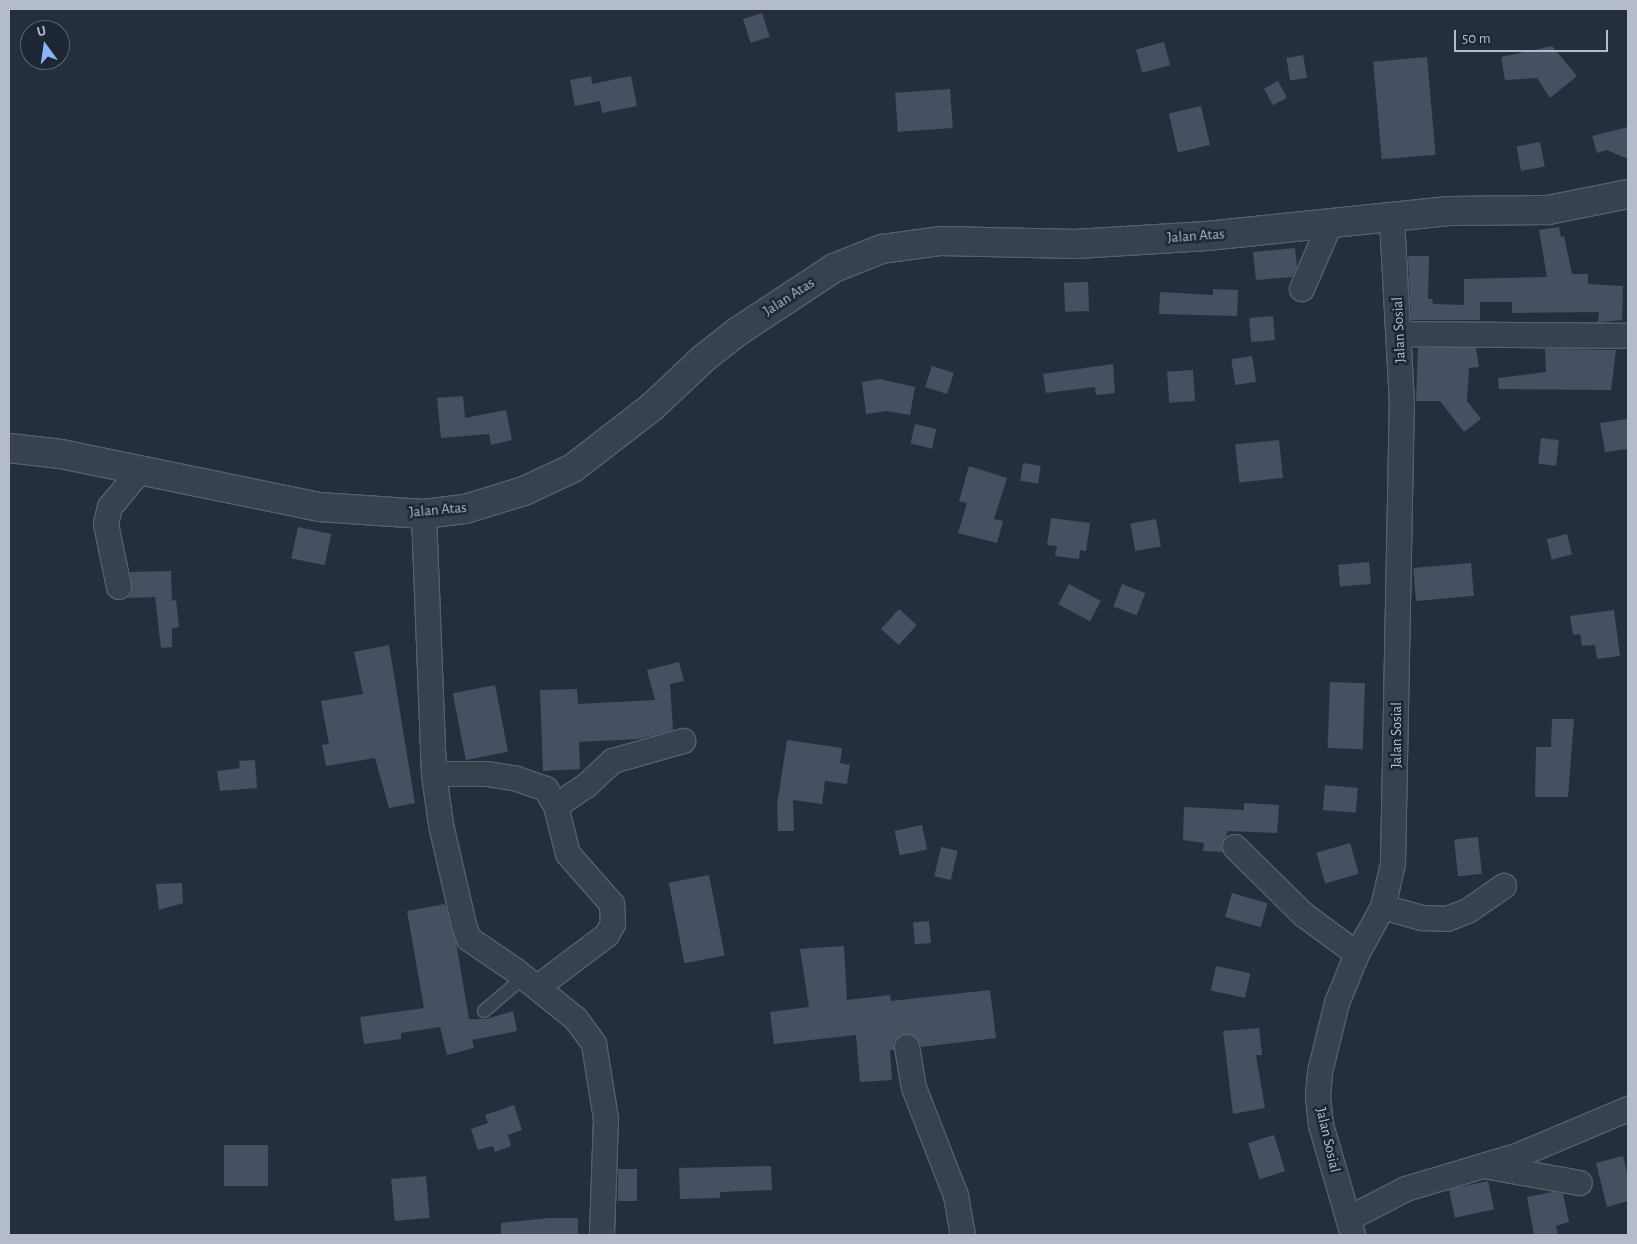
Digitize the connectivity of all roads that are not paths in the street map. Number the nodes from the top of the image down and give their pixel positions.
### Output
1 (1628, 194) edge
2 (1392, 217) junction
3 (1331, 222) junction
4 (1302, 289) dead end
5 (1399, 334) junction
6 (1628, 336) edge
7 (9, 448) edge
8 (140, 471) junction
9 (424, 514) junction
10 (119, 587) dead end
11 (683, 741) dead end
12 (434, 774) junction
13 (556, 806) junction
14 (1235, 847) dead end
15 (1504, 886) dead end
16 (1383, 907) junction
17 (1357, 954) junction
18 (531, 982) junction
19 (484, 1011) dead end
20 (907, 1047) dead end
21 (1628, 1109) edge
22 (1486, 1166) junction
23 (1580, 1183) dead end
24 (1351, 1226) edge
25 (602, 1235) edge
26 (963, 1235) edge

1 - 2 street, Jalan Atas
2 - 3 street, Jalan Atas
2 - 5 street, Jalan Sosial
3 - 4 street
3 - 9 street, Jalan Atas
5 - 6 street
5 - 16 street, Jalan Sosial
7 - 8 street, Jalan Atas
8 - 9 street, Jalan Atas
8 - 10 street
9 - 12 street
11 - 13 street
12 - 13 street
12 - 18 street
13 - 18 street
14 - 17 street
15 - 16 street
16 - 17 street, Jalan Sosial
17 - 24 street, Jalan Sosial
18 - 19 lane
18 - 25 street
20 - 26 street
21 - 22 street
22 - 23 street
22 - 24 street

